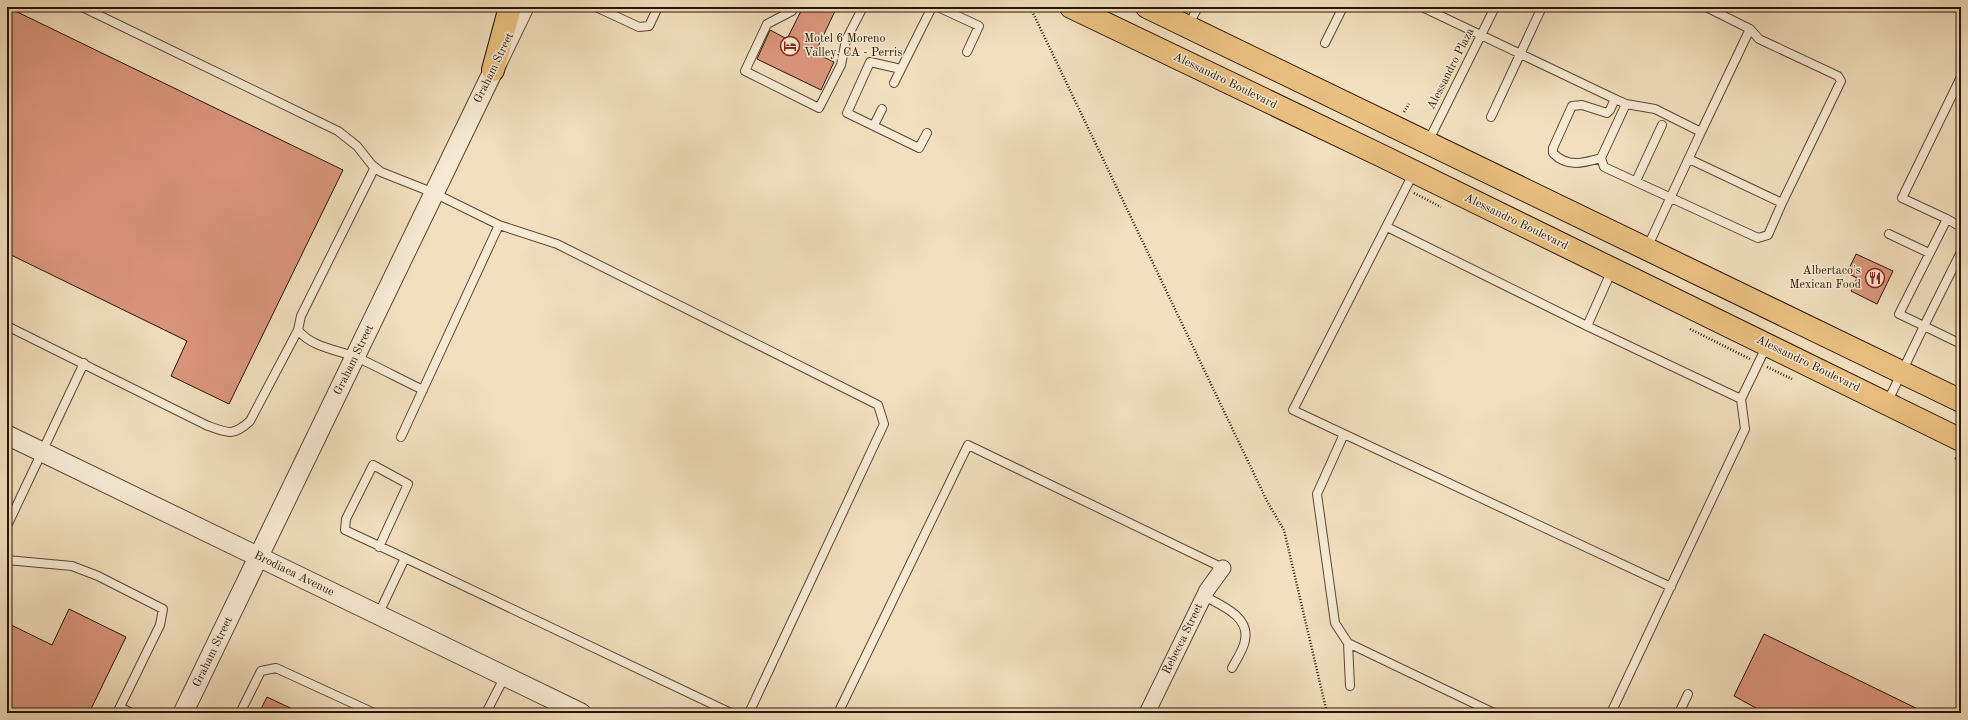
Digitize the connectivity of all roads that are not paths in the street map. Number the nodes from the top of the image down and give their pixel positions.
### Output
1 (82, 7) edge
2 (510, 7) edge
3 (524, 7) edge
4 (596, 7) edge
5 (658, 7) edge
6 (794, 7) edge
7 (863, 7) edge
8 (932, 7) edge
9 (938, 7) edge
10 (1071, 7) edge
11 (1148, 7) edge
12 (1198, 7) edge
13 (1343, 7) edge
14 (1422, 7) edge
15 (1495, 7) edge
16 (1542, 7) edge
17 (1706, 7) edge
18 (1188, 26) junction
19 (1750, 29) junction
20 (1481, 36) junction
21 (1325, 43) dead end
22 (967, 52) dead end
23 (1520, 54) junction
24 (901, 69) junction
25 (493, 70) junction
26 (1961, 77) edge
27 (894, 83) dead end
28 (1615, 99) junction
29 (1626, 104) junction
30 (882, 109) dead end
31 (1491, 117) dead end
32 (874, 125) junction
33 (1662, 125) dead end
34 (1701, 132) junction
35 (927, 133) dead end
36 (1428, 142) junction
37 (1601, 158) junction
38 (1689, 159) junction
39 (375, 167) junction
40 (1414, 171) junction
41 (1636, 181) junction
42 (434, 193) junction
43 (1671, 197) junction
44 (1782, 203) junction
45 (1947, 219) junction
46 (498, 225) junction
47 (1387, 227) junction
48 (1961, 227) edge
49 (1890, 234) dead end
50 (1647, 249) junction
51 (1961, 252) edge
52 (1929, 253) junction
53 (1613, 269) junction
54 (7, 326) edge
55 (1587, 326) junction
56 (1924, 326) junction
57 (298, 330) junction
58 (1767, 344) junction
59 (1961, 344) edge
60 (355, 357) junction
61 (84, 363) junction
62 (1902, 372) junction
63 (422, 390) junction
64 (1741, 399) junction
65 (1961, 401) edge
66 (1886, 403) junction
67 (1344, 434) junction
68 (7, 435) edge
69 (401, 437) dead end
70 (1961, 440) edge
71 (42, 452) junction
72 (7, 526) edge
73 (378, 547) junction
74 (259, 557) junction
75 (404, 558) junction
76 (7, 560) edge
77 (1223, 568) joint
78 (1671, 587) junction
79 (1204, 596) junction
80 (378, 615) junction
81 (1348, 643) junction
82 (1232, 668) dead end
83 (505, 676) junction
84 (1350, 686) dead end
85 (1688, 694) dead end
86 (118, 710) edge
87 (130, 713) edge
88 (183, 713) edge
89 (240, 713) edge
90 (374, 713) edge
91 (486, 713) edge
92 (581, 713) edge
93 (731, 713) edge
94 (749, 713) edge
95 (840, 713) edge
96 (1147, 713) edge
97 (1494, 713) edge
98 (1612, 713) edge
99 (1679, 713) edge

1 - 39 lane
2 - 25 main road
3 - 25 street, Graham Street
4 - 5 lane
6 - 7 lane
8 - 24 lane
9 - 22 lane
10 - 40 main road, Alessandro Boulevard
11 - 18 main road
12 - 18 lane
13 - 21 lane
14 - 20 lane
15 - 20 lane, Alessandro Plaza
16 - 23 lane
17 - 19 lane
18 - 36 main road
19 - 34 lane
19 - 44 lane
20 - 23 lane
20 - 36 lane, Alessandro Plaza
23 - 28 lane
23 - 31 lane
24 - 27 lane
24 - 32 lane
25 - 42 street, Graham Street
26 - 45 lane
28 - 29 lane
28 - 37 lane
29 - 34 lane
29 - 37 lane
30 - 32 lane
32 - 35 lane
33 - 41 lane
34 - 38 lane
36 - 40 main road
36 - 50 main road
37 - 41 lane
38 - 43 lane
38 - 44 lane
39 - 42 lane
39 - 57 lane
40 - 47 lane
40 - 53 main road, Alessandro Boulevard
41 - 43 lane
42 - 46 lane
42 - 60 street, Graham Street
43 - 44 lane
43 - 50 lane
45 - 48 lane
45 - 52 lane
46 - 63 lane
46 - 94 lane
47 - 55 lane
47 - 67 lane
49 - 52 lane
50 - 62 main road
51 - 56 lane
52 - 56 lane
53 - 55 lane
53 - 58 main road, Alessandro Boulevard
54 - 61 lane
55 - 64 lane
56 - 59 lane
56 - 62 lane
57 - 60 lane
57 - 61 lane
58 - 64 lane
58 - 66 main road, Alessandro Boulevard
60 - 63 lane
60 - 74 street, Graham Street
61 - 71 lane
62 - 65 main road
62 - 66 lane
63 - 69 lane
64 - 78 lane
66 - 70 main road, Alessandro Boulevard
67 - 78 lane
67 - 81 lane
68 - 71 street, Brodiaea Avenue
71 - 72 lane
71 - 74 street, Brodiaea Avenue
73 - 73 lane
73 - 75 lane
74 - 80 street, Brodiaea Avenue
74 - 88 street, Graham Street
75 - 80 lane
75 - 93 lane
76 - 86 lane
77 - 79 street, Rebecca Street
77 - 95 lane
78 - 98 lane
79 - 82 lane
79 - 96 street, Rebecca Street
80 - 83 street, Brodiaea Avenue
81 - 84 lane
81 - 97 lane
83 - 91 lane
83 - 92 street, Brodiaea Avenue
85 - 99 lane
86 - 87 lane
89 - 90 lane

